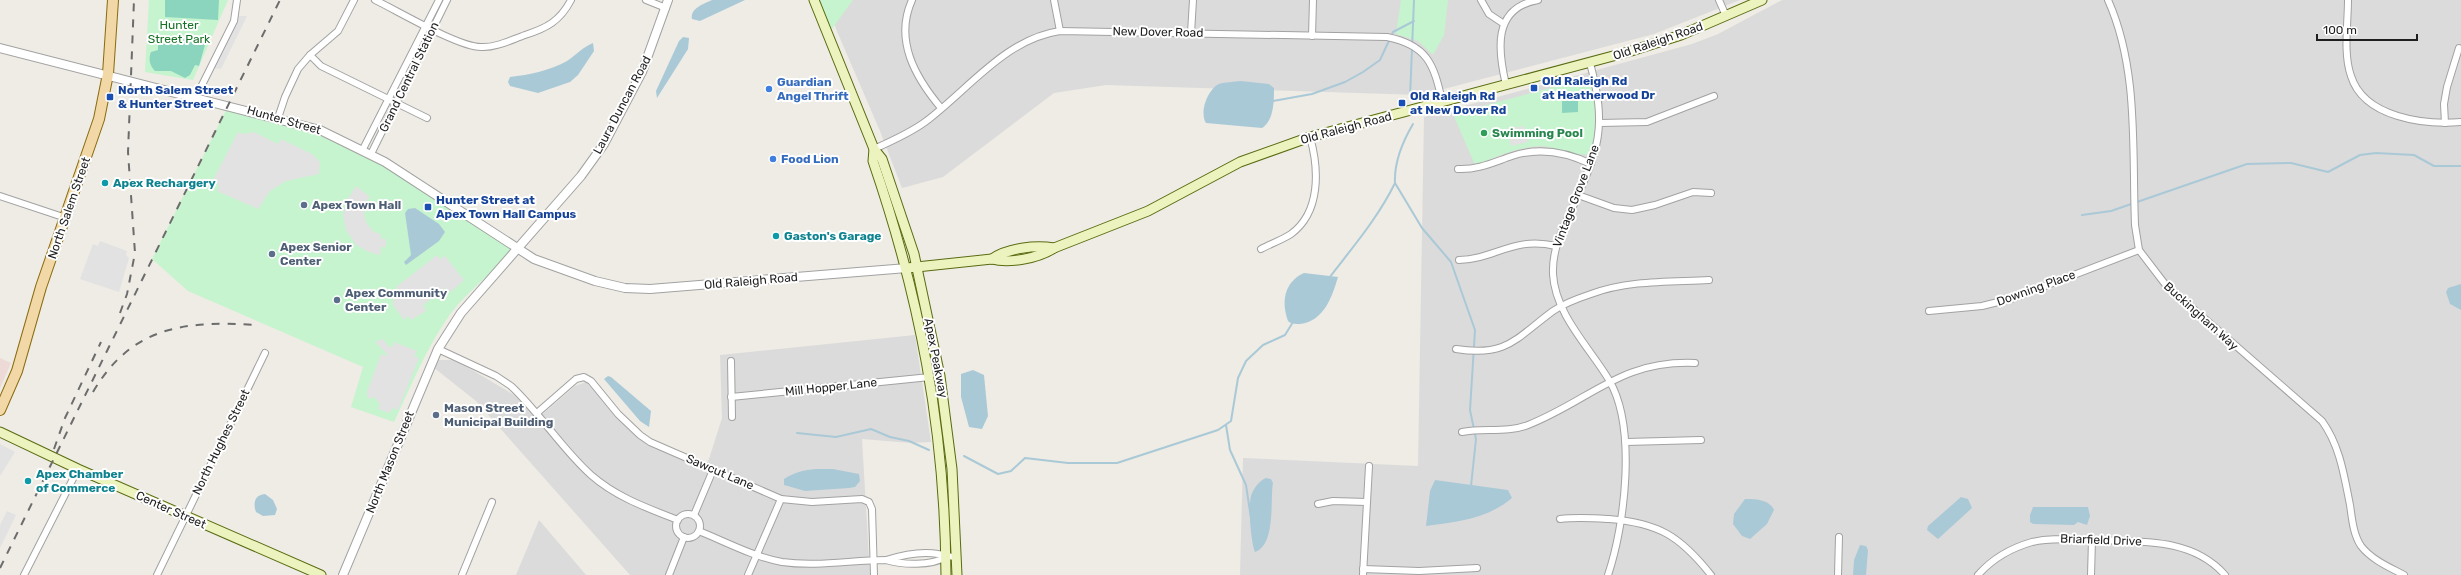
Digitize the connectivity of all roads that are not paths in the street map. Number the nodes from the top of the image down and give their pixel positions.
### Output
1 (113, 0) edge
2 (237, 0) edge
3 (354, 0) edge
4 (375, 0) edge
5 (439, 0) edge
6 (447, 0) edge
7 (571, 0) edge
8 (646, 0) edge
9 (814, 0) edge
10 (912, 0) edge
11 (1054, 0) edge
12 (1193, 0) edge
13 (1313, 0) edge
14 (1481, 0) edge
15 (1538, 0) edge
16 (1719, 0) edge
17 (1762, 0) edge
18 (2108, 0) edge
19 (2348, 0) edge
20 (667, 4) edge
21 (1726, 16) junction
22 (1504, 24) junction
23 (429, 27) junction
24 (1060, 31) junction
25 (1191, 33) junction
26 (1312, 36) junction
27 (0, 48) edge
28 (2459, 48) dead end
29 (310, 54) junction
30 (1590, 63) junction
31 (108, 74) junction
32 (1506, 85) junction
33 (1714, 96) dead end
34 (196, 97) junction
35 (390, 100) junction
36 (1442, 101) junction
37 (397, 104) junction
38 (941, 108) junction
39 (278, 118) junction
40 (427, 118) dead end
41 (2461, 122) edge
42 (1600, 123) junction
43 (2445, 123) junction
44 (1310, 137) junction
45 (363, 149) junction
46 (874, 149) junction
47 (371, 154) junction
48 (1590, 164) junction
49 (1458, 169) dead end
50 (1711, 194) dead end
51 (1578, 195) junction
52 (0, 196) edge
53 (66, 218) junction
54 (1556, 246) junction
55 (517, 249) junction
56 (1260, 249) dead end
57 (2139, 250) junction
58 (1459, 260) dead end
59 (918, 267) junction
60 (907, 268) junction
61 (1709, 280) dead end
62 (1562, 307) junction
63 (1929, 311) dead end
64 (438, 349) junction
65 (1456, 349) dead end
66 (265, 352) dead end
67 (731, 361) dead end
68 (1695, 363) dead end
69 (930, 377) junction
70 (1610, 381) junction
71 (731, 397) junction
72 (1, 406) edge
73 (537, 413) junction
74 (732, 418) dead end
75 (0, 432) edge
76 (1462, 432) dead end
77 (1701, 440) dead end
78 (1626, 442) junction
79 (1369, 466) dead end
80 (78, 469) junction
81 (713, 470) junction
82 (781, 499) junction
83 (492, 502) dead end
84 (1367, 502) junction
85 (1318, 504) dead end
86 (694, 515) junction
87 (186, 516) junction
88 (1560, 519) dead end
89 (678, 520) junction
90 (1620, 520) junction
91 (699, 531) junction
92 (684, 537) junction
93 (1839, 537) dead end
94 (2092, 540) junction
95 (756, 554) junction
96 (946, 557) junction
97 (956, 557) junction
98 (874, 560) junction
99 (1477, 568) dead end
100 (1363, 572) edge
101 (26, 574) edge
102 (157, 575) edge
103 (321, 575) edge
104 (343, 575) edge
105 (462, 575) edge
106 (669, 575) edge
107 (748, 575) edge
108 (874, 575) edge
109 (946, 575) edge
110 (957, 575) edge
111 (1608, 575) edge
112 (1711, 575) edge
113 (1838, 575) edge
114 (1978, 575) edge
115 (2091, 575) edge
116 (2224, 575) edge
117 (2404, 575) edge

1 - 31 main road, North Salem Street
2 - 34 street
3 - 29 street
4 - 23 street
5 - 23 street, Grand Central Station
6 - 23 street, Grand Central Station
7 - 23 street
8 - 20 street
9 - 46 main road, Apex Peakway
10 - 38 street
11 - 24 street
12 - 25 street
13 - 26 street
14 - 22 street
15 - 22 street
16 - 21 street
17 - 21 main road, Old Raleigh Road
18 - 57 street, Buckingham Way
19 - 43 street
20 - 55 street, Laura Duncan Road
21 - 30 main road, Old Raleigh Road
22 - 32 street
23 - 35 street, Grand Central Station
23 - 37 street, Grand Central Station
24 - 25 street, New Dover Road
24 - 38 street, New Dover Road
25 - 26 street, New Dover Road
26 - 36 street, New Dover Road
27 - 31 street, Hunter Street
28 - 43 street
29 - 35 street
29 - 39 street
30 - 32 main road, Old Raleigh Road
30 - 42 street, Vintage Grove Lane
31 - 34 street, Hunter Street
31 - 53 main road, North Salem Street
32 - 36 main road, Old Raleigh Road
33 - 42 street
34 - 39 street, Hunter Street
35 - 37 street
35 - 45 street, Grand Central Station
36 - 44 main road, Old Raleigh Road
37 - 40 street
37 - 47 street, Grand Central Station
38 - 46 street, New Dover Road
39 - 45 street, Hunter Street
41 - 43 street
42 - 48 street, Vintage Grove Lane
44 - 56 street
44 - 59 main road, Old Raleigh Road
45 - 47 street, Hunter Street
46 - 59 main road, Apex Peakway
46 - 60 main road, Apex Peakway
47 - 55 street, Hunter Street
48 - 49 street
48 - 51 street, Vintage Grove Lane
50 - 51 street
51 - 54 street, Vintage Grove Lane
52 - 53 street
53 - 72 main road, North Salem Street
54 - 58 street
54 - 62 street, Vintage Grove Lane
55 - 60 street, Old Raleigh Road
55 - 64 street, Laura Duncan Road
57 - 63 street, Downing Place
57 - 117 street, Buckingham Way
59 - 60 main road, Old Raleigh Road
59 - 97 main road, Apex Peakway
60 - 69 main road, Apex Peakway
61 - 62 street
62 - 65 street
62 - 70 street, Vintage Grove Lane
64 - 73 street
64 - 104 street, North Mason Street
66 - 87 street, North Hughes Street
67 - 71 street
68 - 70 street
69 - 71 street, Mill Hopper Lane
69 - 96 main road, Apex Peakway
70 - 76 street
70 - 78 street, Vintage Grove Lane
71 - 74 street
73 - 81 street, Sawcut Lane
73 - 89 street
75 - 80 main road, Center Street
77 - 78 street
78 - 90 street, Vintage Grove Lane
79 - 84 street
80 - 87 main road, Center Street
80 - 101 street
81 - 82 street, Sawcut Lane
81 - 86 street
82 - 95 street
82 - 98 street, Sawcut Lane
83 - 105 street
84 - 85 street
84 - 100 street
86 - 89 street
86 - 91 street
87 - 102 street, North Hughes Street
87 - 103 main road, Center Street
88 - 90 street
89 - 92 street
90 - 111 street, Vintage Grove Lane
90 - 112 street
91 - 92 street
91 - 95 street
92 - 106 street
93 - 113 street
94 - 114 street, Briarfield Drive
94 - 115 street
94 - 116 street, Briarfield Drive
95 - 98 street
95 - 107 street
96 - 97 street
96 - 98 street
96 - 109 main road, Apex Peakway
97 - 110 main road, Apex Peakway
98 - 108 street, Sawcut Lane
99 - 100 street

